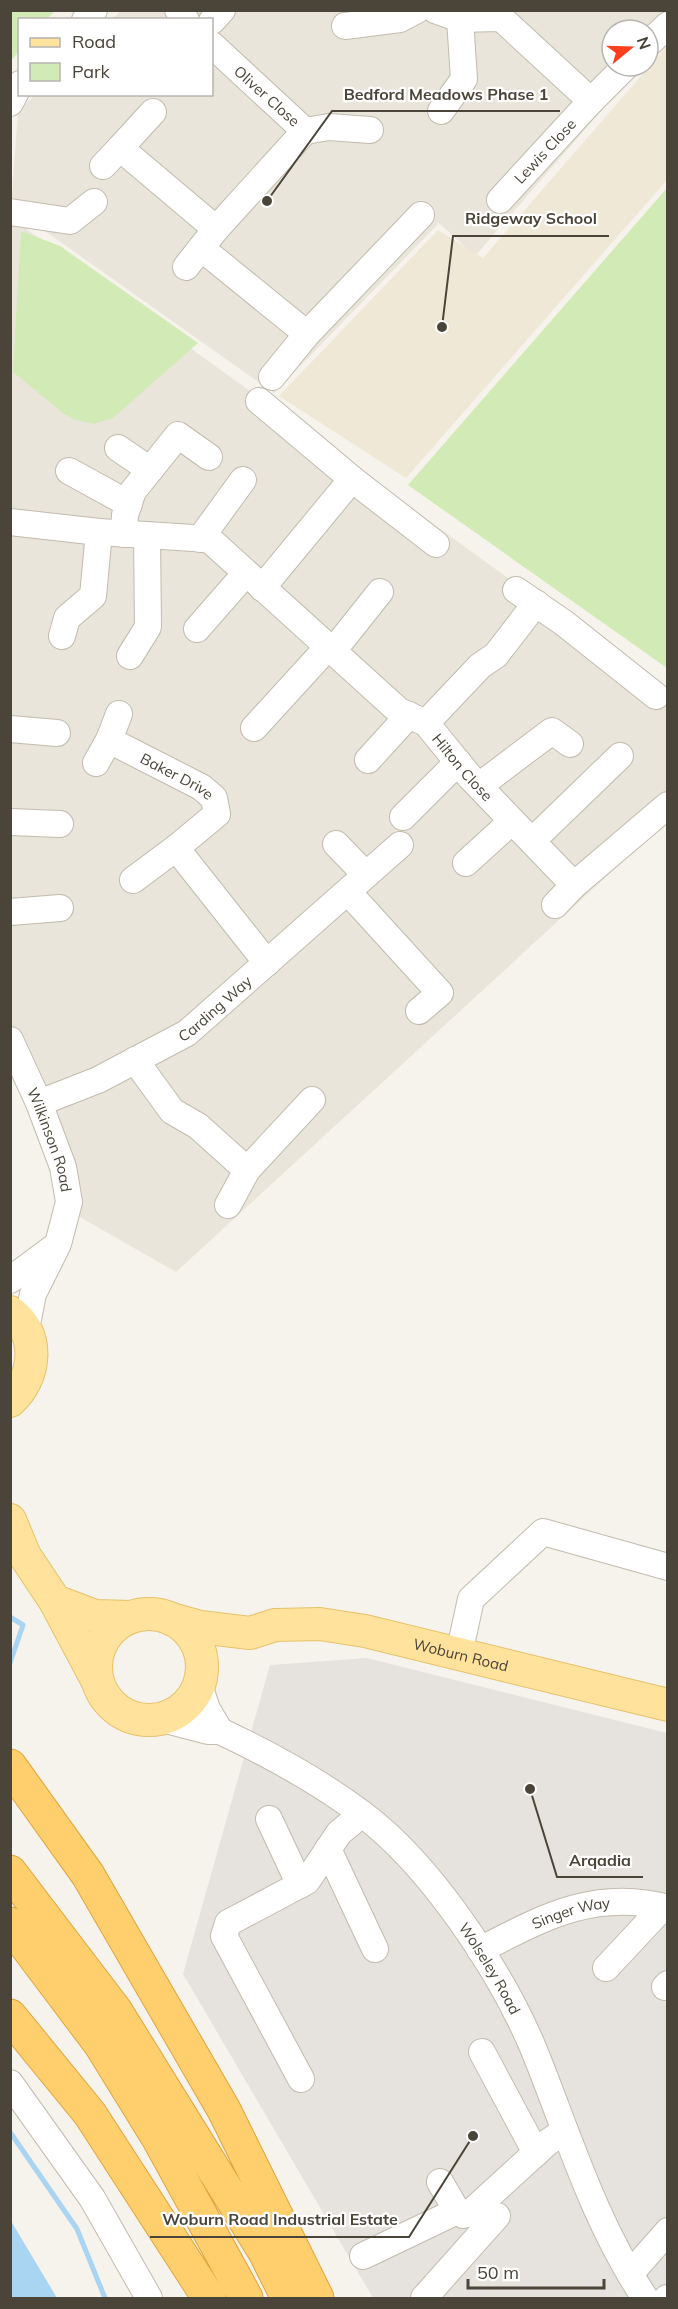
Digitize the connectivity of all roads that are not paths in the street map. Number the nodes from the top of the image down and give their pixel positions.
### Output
1 (417, 10) edge
2 (435, 10) edge
3 (506, 14) edge
4 (460, 19) junction
5 (345, 26) dead end
6 (213, 46) edge
7 (614, 78) edge
8 (18, 88) edge
9 (591, 101) junction
10 (10, 103) edge
11 (153, 111) dead end
12 (441, 111) dead end
13 (305, 130) junction
14 (370, 130) dead end
15 (500, 200) dead end
16 (94, 202) dead end
17 (10, 212) edge
18 (421, 215) dead end
19 (201, 248) junction
20 (307, 333) junction
21 (272, 377) dead end
22 (259, 401) dead end
23 (118, 448) dead end
24 (209, 457) dead end
25 (150, 470) junction
26 (69, 471) dead end
27 (352, 479) junction
28 (243, 480) dead end
29 (129, 504) junction
30 (10, 522) edge
31 (99, 532) junction
32 (136, 535) junction
33 (200, 539) junction
34 (436, 544) dead end
35 (254, 580) junction
36 (380, 592) dead end
37 (197, 629) dead end
38 (62, 636) dead end
39 (331, 649) junction
40 (130, 656) dead end
41 (656, 696) dead end
42 (119, 714) dead end
43 (418, 719) junction
44 (254, 728) dead end
45 (10, 729) edge
46 (57, 733) dead end
47 (110, 740) junction
48 (570, 744) dead end
49 (620, 756) dead end
50 (368, 760) dead end
51 (458, 762) junction
52 (96, 763) dead end
53 (479, 786) junction
54 (668, 805) edge
55 (403, 817) dead end
56 (512, 821) junction
57 (10, 822) edge
58 (60, 824) dead end
59 (531, 841) junction
60 (336, 844) dead end
61 (400, 845) dead end
62 (176, 848) junction
63 (466, 863) dead end
64 (366, 875) junction
65 (133, 880) dead end
66 (574, 885) junction
67 (348, 892) junction
68 (555, 905) dead end
69 (60, 908) dead end
70 (10, 912) edge
71 (267, 963) junction
72 (419, 1011) dead end
73 (10, 1040) edge
74 (135, 1060) junction
75 (312, 1100) dead end
76 (39, 1103) junction
77 (247, 1170) junction
78 (228, 1205) dead end
79 (58, 1244) junction
80 (10, 1280) edge
81 (18, 1321) edge
82 (13, 1404) edge
83 (10, 1520) edge
84 (18, 1558) edge
85 (668, 1567) edge
86 (55, 1601) junction
87 (130, 1617) junction
88 (171, 1619) junction
89 (250, 1633) junction
90 (459, 1653) junction
91 (98, 1681) junction
92 (200, 1681) junction
93 (668, 1705) edge
94 (162, 1719) junction
95 (220, 1731) junction
96 (10, 1766) edge
97 (362, 1814) junction
98 (269, 1819) dead end
99 (328, 1850) junction
100 (10, 1872) edge
101 (300, 1885) junction
102 (665, 1907) edge
103 (10, 1924) edge
104 (375, 1949) dead end
105 (480, 1950) junction
106 (606, 1968) dead end
107 (10, 2016) edge
108 (482, 2052) dead end
109 (301, 2079) dead end
110 (10, 2083) edge
111 (565, 2131) junction
112 (536, 2153) junction
113 (440, 2182) dead end
114 (457, 2211) junction
115 (497, 2216) dead end
116 (668, 2231) edge
117 (363, 2256) dead end
118 (630, 2274) junction
119 (149, 2298) edge
120 (209, 2298) edge
121 (246, 2298) edge
122 (288, 2298) edge
123 (317, 2298) edge
124 (424, 2298) edge
125 (645, 2298) edge

1 - 5 street
2 - 4 street
3 - 4 street
3 - 9 street
4 - 12 street
6 - 13 street, Oliver Close
7 - 9 street, Lewis Close
8 - 10 street
9 - 15 street, Lewis Close
11 - 19 street
13 - 14 street
13 - 19 street, Oliver Close
16 - 17 street
18 - 20 street
19 - 20 street
20 - 21 street
22 - 27 street
23 - 25 street
24 - 25 street
25 - 29 street
26 - 29 street
27 - 34 street
27 - 35 street
28 - 33 street
29 - 32 street
30 - 31 street, Hilton Close
31 - 32 street, Hilton Close
31 - 38 street
32 - 33 street, Hilton Close
32 - 40 street
33 - 35 street, Hilton Close
35 - 37 street
35 - 39 street, Hilton Close
36 - 39 street
39 - 43 street, Hilton Close
39 - 44 street
41 - 43 street
42 - 47 street
43 - 50 street
43 - 51 street, Hilton Close
45 - 46 street
47 - 52 street
47 - 62 street, Baker Drive
48 - 53 street
49 - 59 street
51 - 53 street, Hilton Close
51 - 55 street
53 - 56 street, Hilton Close
54 - 66 street
56 - 59 street, Hilton Close
56 - 63 street
57 - 58 street
59 - 66 street, Hilton Close
60 - 64 street
61 - 64 street, Carding Way
62 - 65 street, Baker Drive
62 - 71 street
64 - 67 street, Carding Way
66 - 68 street
67 - 71 street, Carding Way
67 - 72 street
69 - 70 street
71 - 74 street, Carding Way
73 - 76 street, Wilkinson Road
74 - 76 street, Carding Way
74 - 77 street
75 - 77 street
76 - 79 street, Wilkinson Road
77 - 78 street
79 - 80 street
79 - 81 street, Wilkinson Road
81 - 82 main road
83 - 84 main road
84 - 86 main road
85 - 90 street
86 - 87 main road
86 - 91 main road
87 - 88 main road
87 - 91 main road
88 - 89 main road, Woburn Road
88 - 92 main road
89 - 90 main road, Woburn Road
89 - 92 main road, Woburn Road
90 - 93 main road, Woburn Road
91 - 94 main road
92 - 94 main road
92 - 95 street
94 - 95 street, Wolseley Road
95 - 97 street, Wolseley Road
96 - 123 highway
97 - 99 street
97 - 105 street, Wolseley Road
98 - 101 street
99 - 101 street
99 - 104 street
100 - 122 highway
101 - 109 street
102 - 105 street, Singer Way
102 - 106 street
103 - 121 highway
105 - 111 street, Wolseley Road
107 - 120 highway
108 - 112 street
110 - 119 street
111 - 112 street
111 - 118 street, Wolseley Road
112 - 114 street
113 - 114 street
114 - 117 street
115 - 124 street
116 - 118 street
118 - 125 street, Wolseley Road

